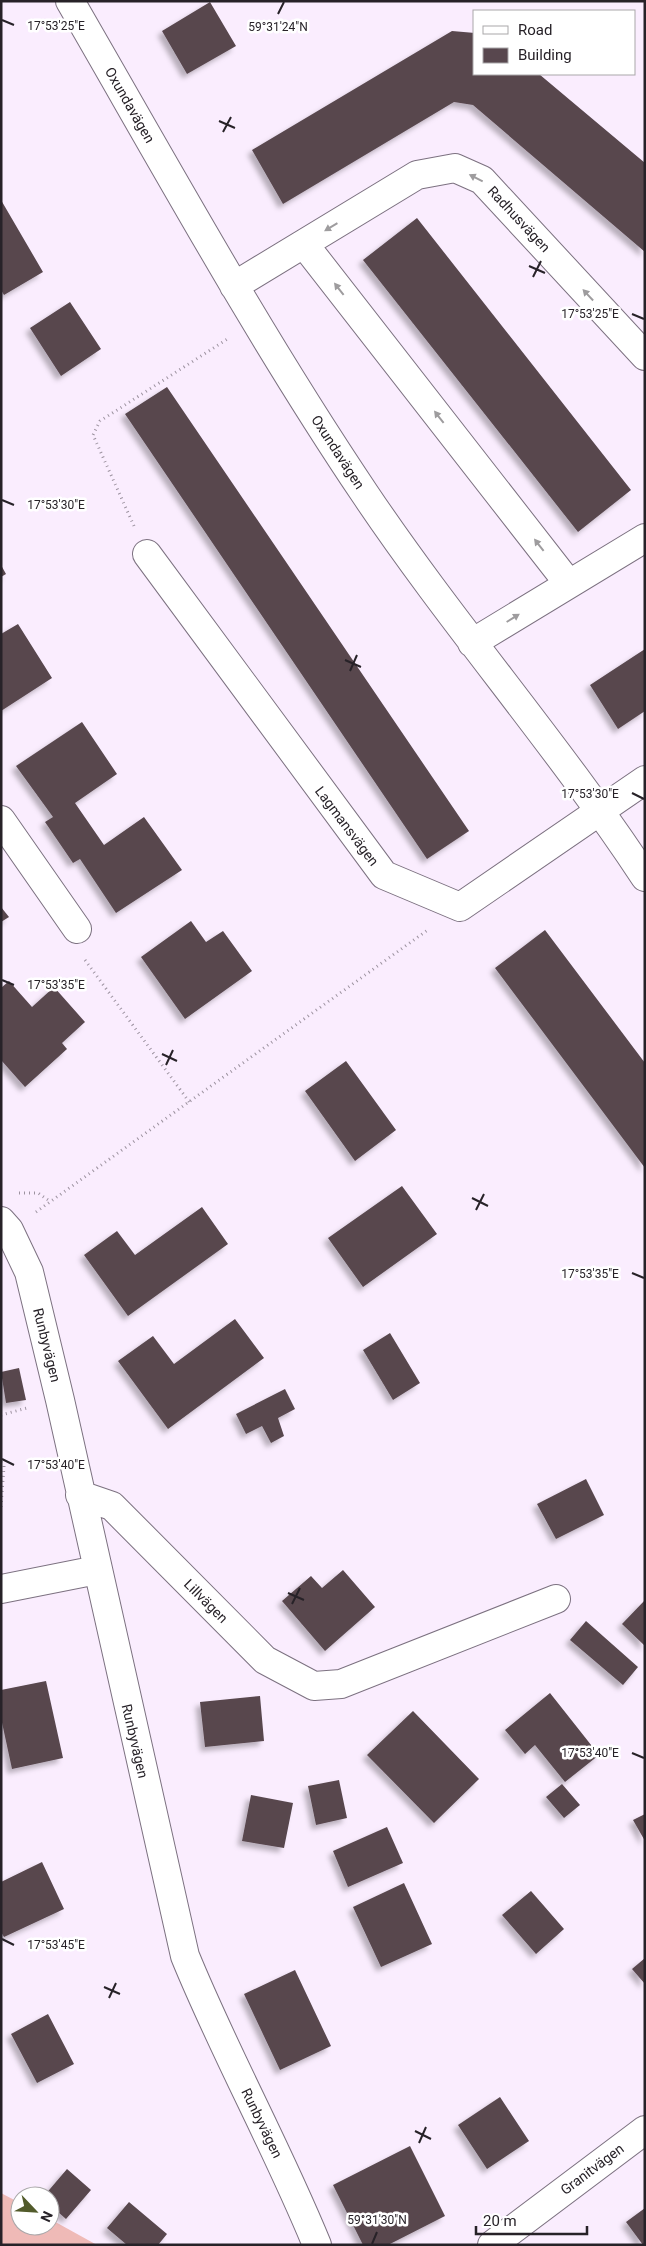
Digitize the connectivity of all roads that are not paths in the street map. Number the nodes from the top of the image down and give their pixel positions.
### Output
1 (70, 1) edge
2 (304, 244) junction
3 (234, 286) junction
4 (645, 356) edge
5 (645, 538) edge
6 (147, 554) road end
7 (569, 584) junction
8 (472, 643) junction
9 (645, 780) edge
10 (600, 809) junction
11 (1, 820) edge
12 (645, 877) edge
13 (77, 929) road end
14 (4, 1229) edge
15 (80, 1495) junction
16 (97, 1570) junction
17 (1, 1589) edge
18 (556, 1599) dead end
19 (645, 2130) edge
20 (317, 2245) edge
21 (492, 2245) edge

1 - 3 street, Oxundavägen
2 - 3 street, Radhusvägen
4 -> 2 street, Radhusvägen
7 -> 2 street
3 - 8 street, Oxundavägen
5 - 7 street
6 - 10 street, Lagmansvägen
8 -> 7 street
8 - 10 street, Oxundavägen
9 - 10 street
10 - 12 street, Oxundavägen
11 - 13 street
14 - 15 street, Runbyvägen
15 - 16 street, Runbyvägen
15 - 18 street, Lillvägen
16 - 17 street
16 - 20 street, Runbyvägen
19 - 21 street, Granitvägen

